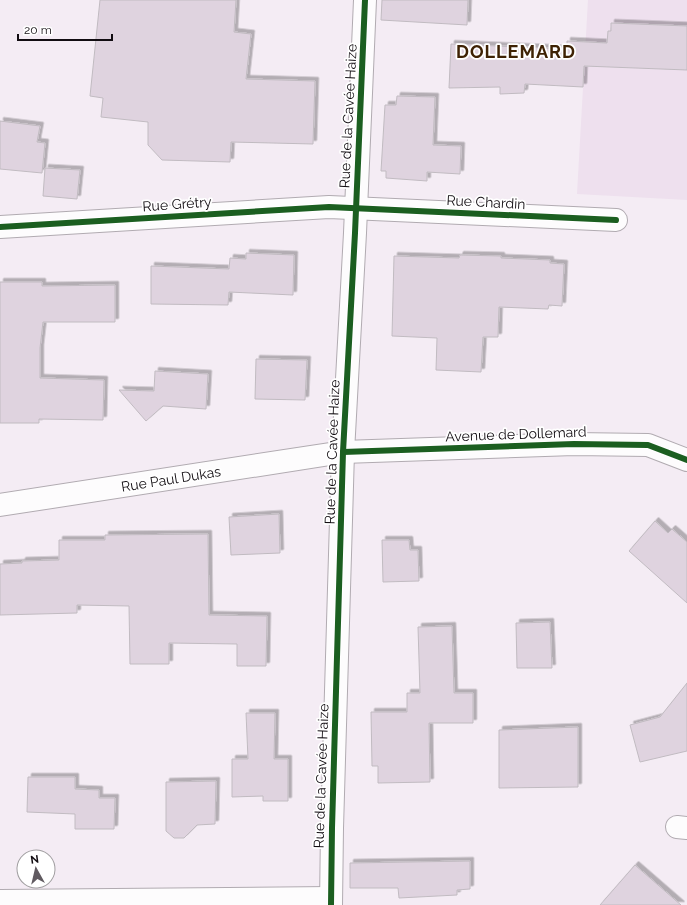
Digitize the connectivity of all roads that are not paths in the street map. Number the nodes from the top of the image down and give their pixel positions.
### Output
1 (365, 0) edge
2 (355, 208) junction
3 (616, 220) dead end
4 (0, 227) edge
5 (343, 452) junction
6 (687, 460) edge
7 (0, 505) edge
8 (0, 901) edge
9 (174, 902) edge
10 (331, 902) edge

1 - 2 street, Rue de la Cavée Haize
2 - 3 street, Rue Chardin
2 - 4 street, Rue Grétry
2 - 5 street, Rue de la Cavée Haize
5 - 6 street, Avenue de Dollemard
5 - 7 street, Rue Paul Dukas
5 - 10 street, Rue de la Cavée Haize
8 - 9 street
9 - 10 street

